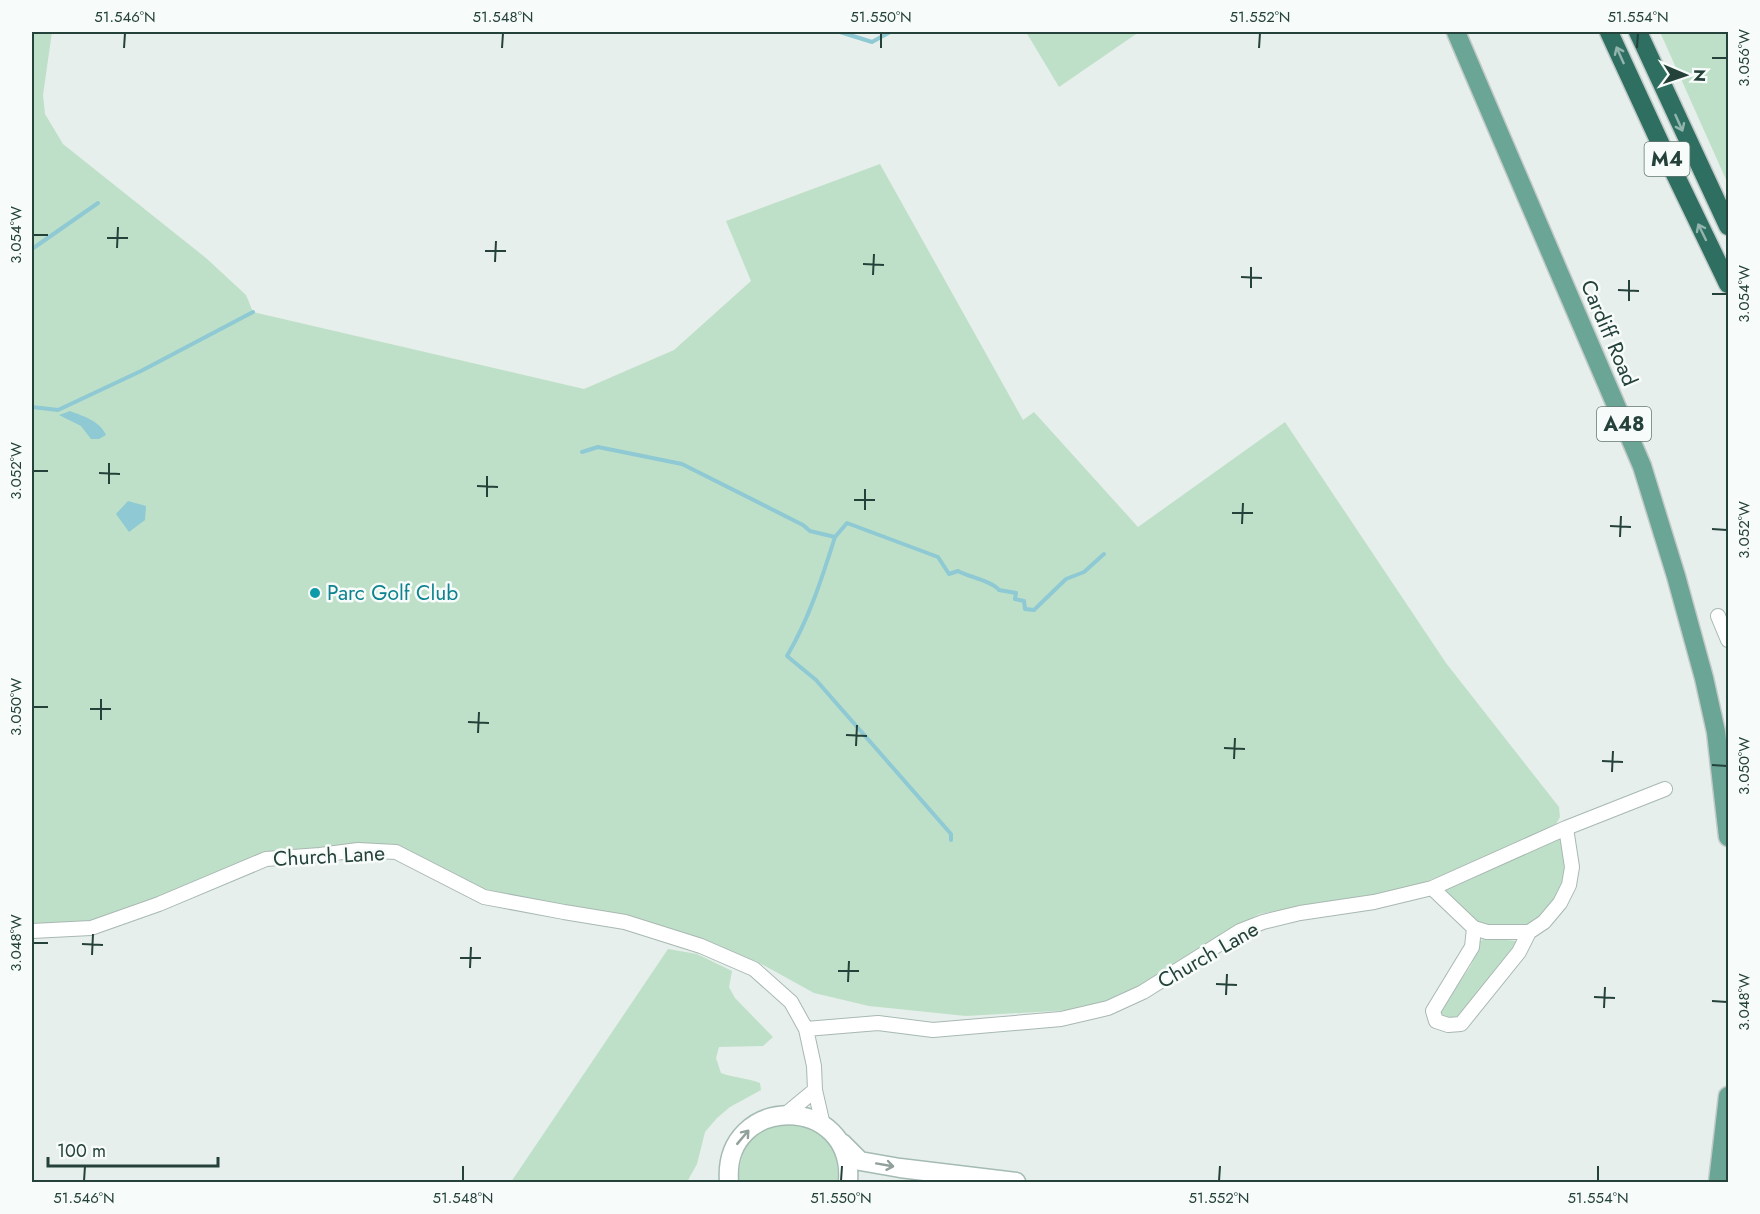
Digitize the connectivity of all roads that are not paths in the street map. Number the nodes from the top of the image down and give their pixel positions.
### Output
1 (1456, 32) edge
2 (1610, 32) edge
3 (1638, 32) edge
4 (1728, 226) edge
5 (1728, 284) edge
6 (1718, 616) dead end
7 (1728, 640) edge
8 (1665, 789) dead end
9 (1566, 828) junction
10 (1728, 837) edge
11 (1432, 888) junction
12 (1474, 928) junction
13 (32, 931) edge
14 (1529, 932) junction
15 (806, 1029) junction
16 (815, 1090) junction
17 (1728, 1096) edge
18 (786, 1114) junction
19 (830, 1131) junction
20 (729, 1182) edge
21 (848, 1182) edge
22 (1016, 1182) edge
23 (1718, 1182) edge

1 - 10 main road, Cardiff Road / A48
5 -> 2 highway, M4
3 -> 4 highway, M4
6 - 7 street
8 - 9 street, Church Lane
9 - 11 street, Church Lane
9 - 14 street
11 - 12 street
11 - 15 street, Church Lane
12 - 14 street
12 - 14 street
13 - 15 street, Church Lane
15 - 16 street, Church Lane
16 - 18 street
16 - 19 street, Church Lane
17 - 23 main road
18 - 19 street
20 -> 18 street
19 - 21 street
19 -> 22 street

